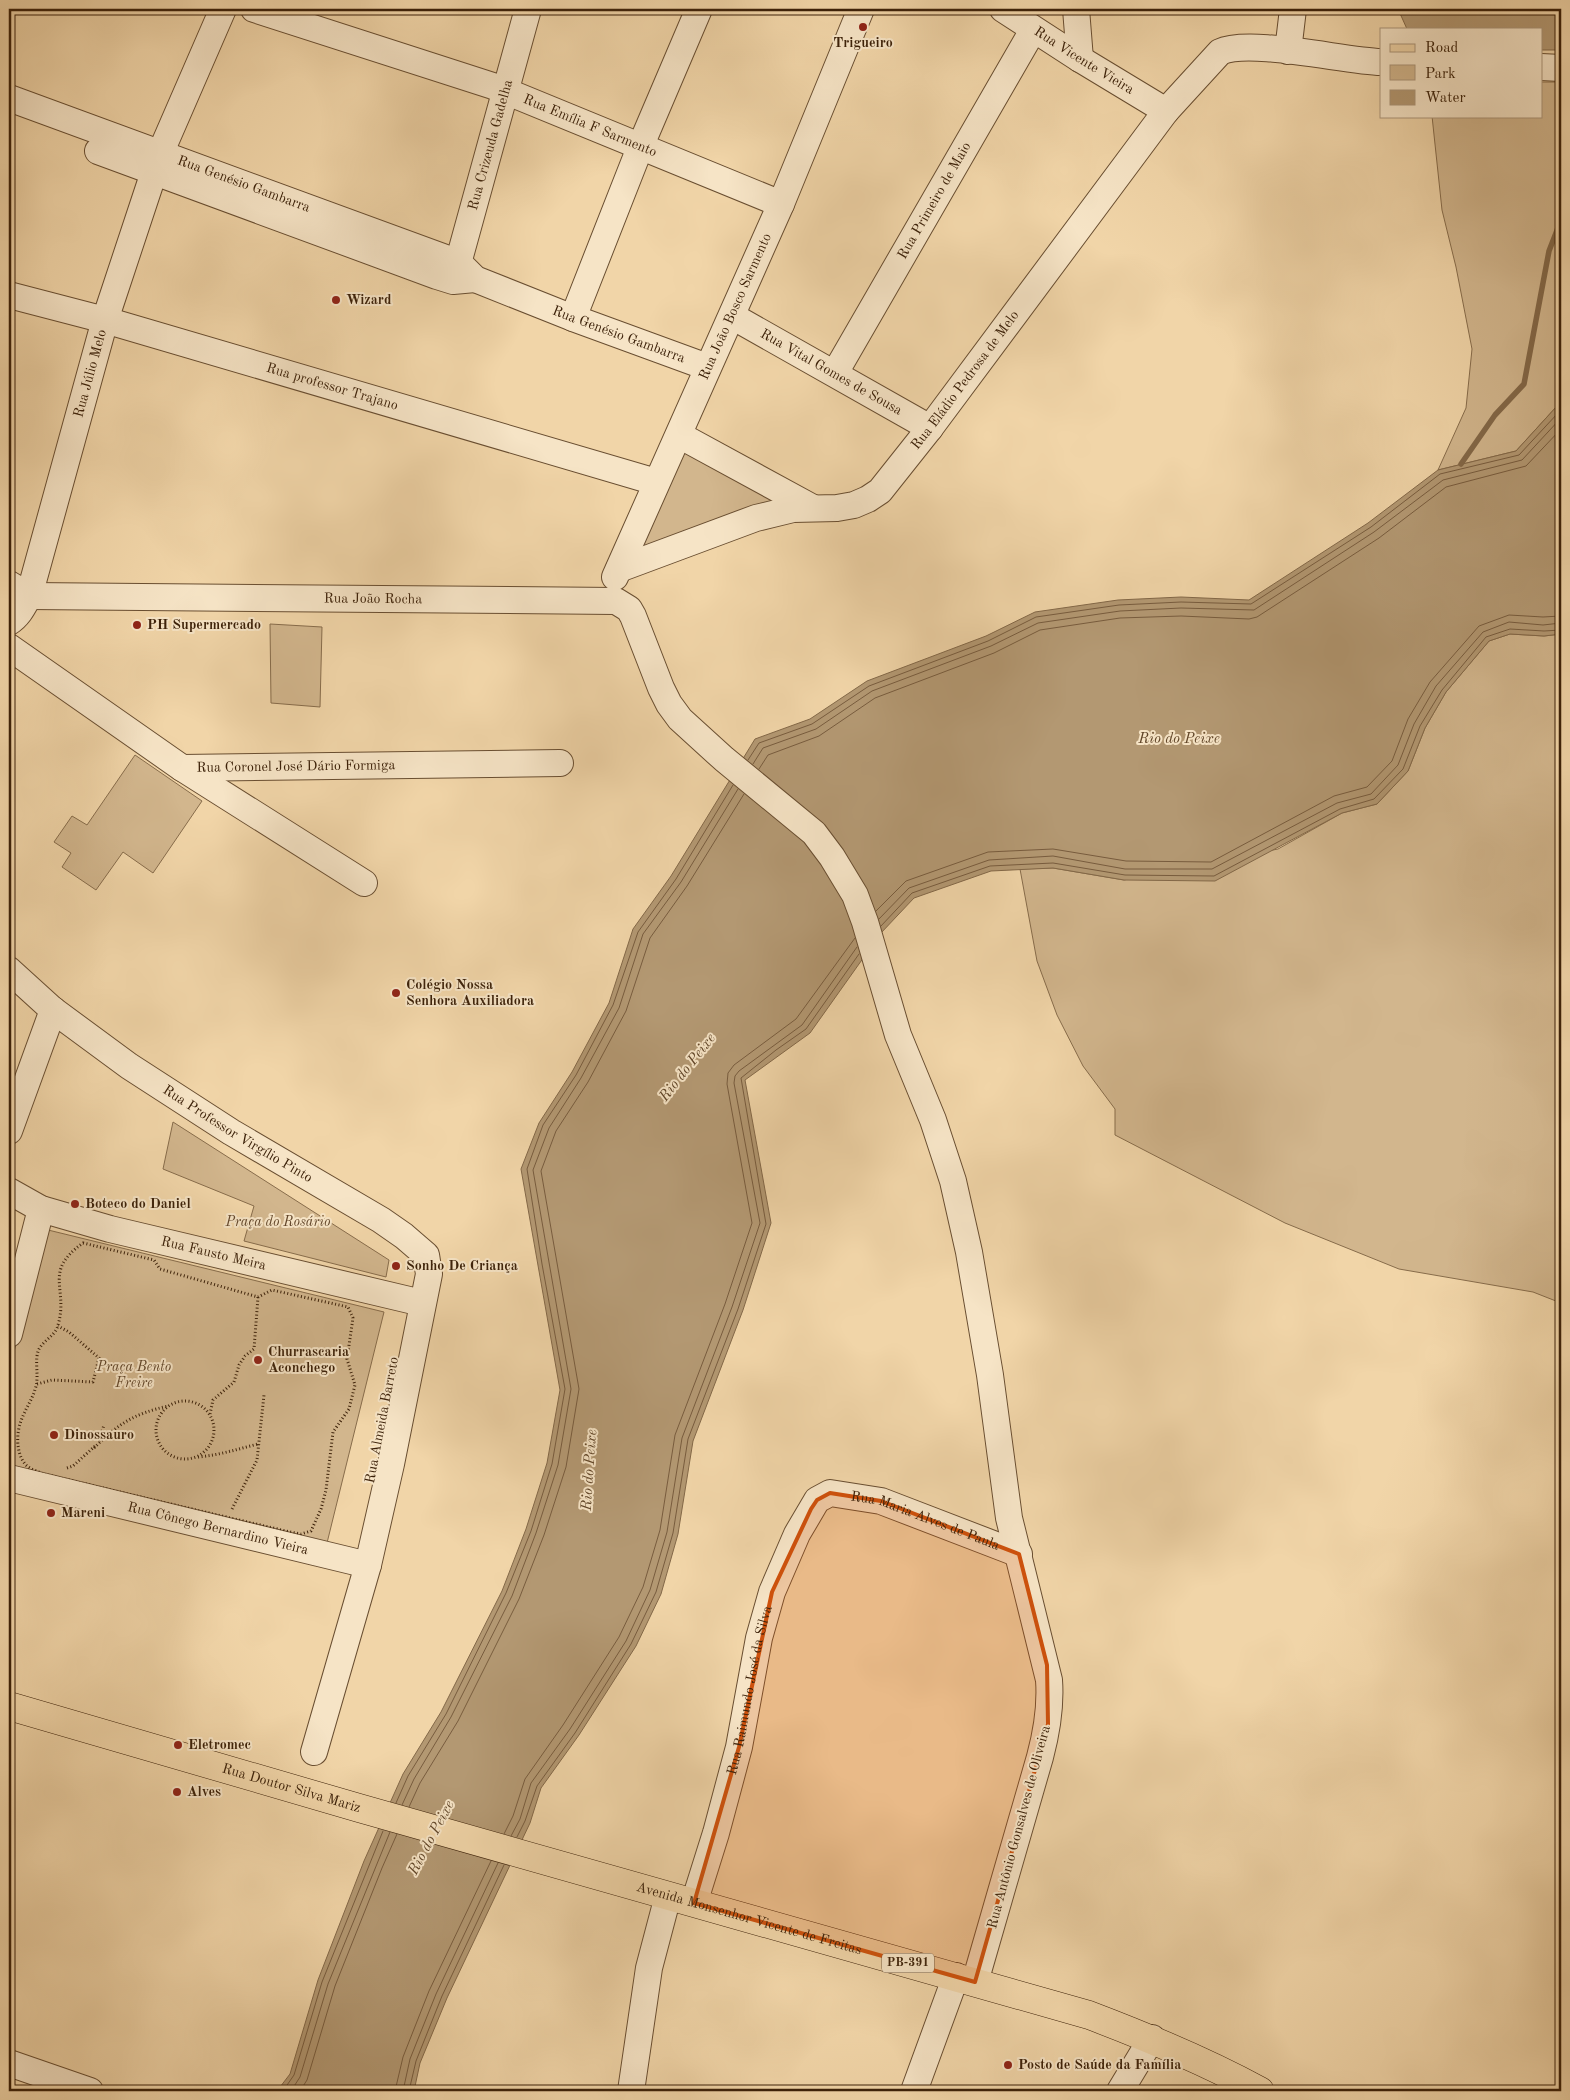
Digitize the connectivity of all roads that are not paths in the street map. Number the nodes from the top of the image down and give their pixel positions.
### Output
1 (223, 9) edge
2 (254, 9) edge
3 (513, 9) edge
4 (528, 9) edge
5 (699, 9) edge
6 (861, 9) edge
7 (1003, 9) edge
8 (1076, 9) edge
9 (1293, 9) edge
10 (1033, 30) junction
11 (1288, 51) junction
12 (1080, 59) junction
13 (1379, 62) edge
14 (1542, 67) edge
15 (1561, 68) edge
16 (500, 88) junction
17 (9, 98) edge
18 (1166, 111) junction
19 (9, 116) edge
20 (641, 145) junction
21 (157, 163) junction
22 (781, 204) junction
23 (453, 271) junction
24 (9, 295) edge
25 (732, 316) junction
26 (573, 318) junction
27 (105, 320) junction
28 (707, 367) junction
29 (835, 373) junction
30 (930, 428) junction
31 (679, 435) junction
32 (656, 482) junction
33 (813, 508) junction
34 (619, 569) junction
35 (19, 590) edge
36 (604, 600) junction
37 (9, 622) edge
38 (9, 647) edge
39 (661, 688) joint
40 (560, 763) dead end
41 (182, 768) junction
42 (364, 883) dead end
43 (9, 970) edge
44 (52, 1010) junction
45 (9, 1130) edge
46 (9, 1191) edge
47 (41, 1209) junction
48 (423, 1262) joint
49 (414, 1302) junction
50 (10, 1322) edge
51 (9, 1478) edge
52 (9, 1491) edge
53 (830, 1493) joint
54 (1019, 1554) junction
55 (358, 1570) junction
56 (9, 1706) edge
57 (314, 1752) dead end
58 (546, 1861) joint
59 (668, 1896) junction
60 (694, 1903) junction
61 (966, 1979) junction
62 (1152, 2038) junction
63 (9, 2063) edge
64 (90, 2091) edge
65 (631, 2091) edge
66 (914, 2091) edge
67 (1120, 2091) edge
68 (1260, 2091) edge

1 - 21 street, Rua Júlio Melo
2 - 16 street, Rua Emília F Sarmento
3 - 16 street, Rua Crizeuda Gadelha
4 - 16 street, Rua Crizeuda Gadelha
5 - 20 street
6 - 22 street, Rua João Bosco Sarmento
7 - 10 street, Rua Vicente Vieira
8 - 12 street
9 - 11 street
10 - 12 street, Rua Vicente Vieira
10 - 29 street, Rua Primeiro de Maio
11 - 13 street
11 - 18 street, Rua Eládio Pedrosa de Melo
12 - 18 street, Rua Vicente Vieira
14 - 15 street
16 - 20 street, Rua Emília F Sarmento
16 - 23 street, Rua Crizeuda Gadelha
17 - 21 street, Rua Genésio Gambarra
18 - 30 street, Rua Eládio Pedrosa de Melo
19 - 21 street, Rua Genésio Gambarra
20 - 22 street, Rua Emília F Sarmento
20 - 26 street
21 - 23 street, Rua Genésio Gambarra
21 - 27 street, Rua Júlio Melo
22 - 25 street, Rua João Bosco Sarmento
23 - 26 street, Rua Genésio Gambarra
24 - 27 street, Rua professor Trajano
25 - 28 street, Rua João Bosco Sarmento
25 - 29 street, Rua Vital Gomes de Sousa
26 - 28 street, Rua Genésio Gambarra
27 - 32 street, Rua professor Trajano
27 - 35 street, Rua Júlio Melo
28 - 31 street, Rua João Bosco Sarmento
29 - 30 street, Rua Vital Gomes de Sousa
30 - 33 street, Rua Eládio Pedrosa de Melo
31 - 32 street, Rua João Bosco Sarmento
31 - 33 street
32 - 34 street, Rua João Bosco Sarmento
33 - 34 street, Rua Eládio Pedrosa de Melo
34 - 36 street, Rua João Bosco Sarmento
35 - 36 street, Rua João Rocha
35 - 37 street, Rua Júlio Melo
36 - 39 street, Rua João Rocha
38 - 41 street, Rua Coronel José Dário Formiga
39 - 54 street, Rua Antônio Gonsalves de Oliveira
40 - 41 street, Rua Coronel José Dário Formiga
41 - 42 street
43 - 44 street, Rua Professor Virgílio Pinto
44 - 45 street
44 - 48 street, Rua Professor Virgílio Pinto
46 - 47 street, Rua Fausto Meira
47 - 49 street, Rua Fausto Meira
47 - 50 street
48 - 49 street, Rua Almeida Barreto
49 - 55 street, Rua Almeida Barreto
51 - 55 street, Rua Cônego Bernardino Vieira
52 - 55 street
53 - 54 street, Rua Maria Alves de Paula
53 - 60 street, Rua Raimundo José da Silva
54 - 61 street, Rua Antônio Gonsalves de Oliveira
55 - 57 street, Rua Almeida Barreto
56 - 58 main road, Rua Doutor Silva Mariz / PB-391
58 - 59 main road, Avenida Monsenhor Vicente de Freitas / PB-391
59 - 60 main road, Avenida Monsenhor Vicente de Freitas / PB-391
59 - 65 street
60 - 61 main road, Avenida Monsenhor Vicente de Freitas / PB-391
61 - 62 main road, Avenida Monsenhor Vicente de Freitas / PB-391
61 - 66 street, Rua Antônio Gonsalves de Oliveira
62 - 67 street
62 - 68 main road, Avenida Monsenhor Vicente de Freitas / PB-391
63 - 64 street

